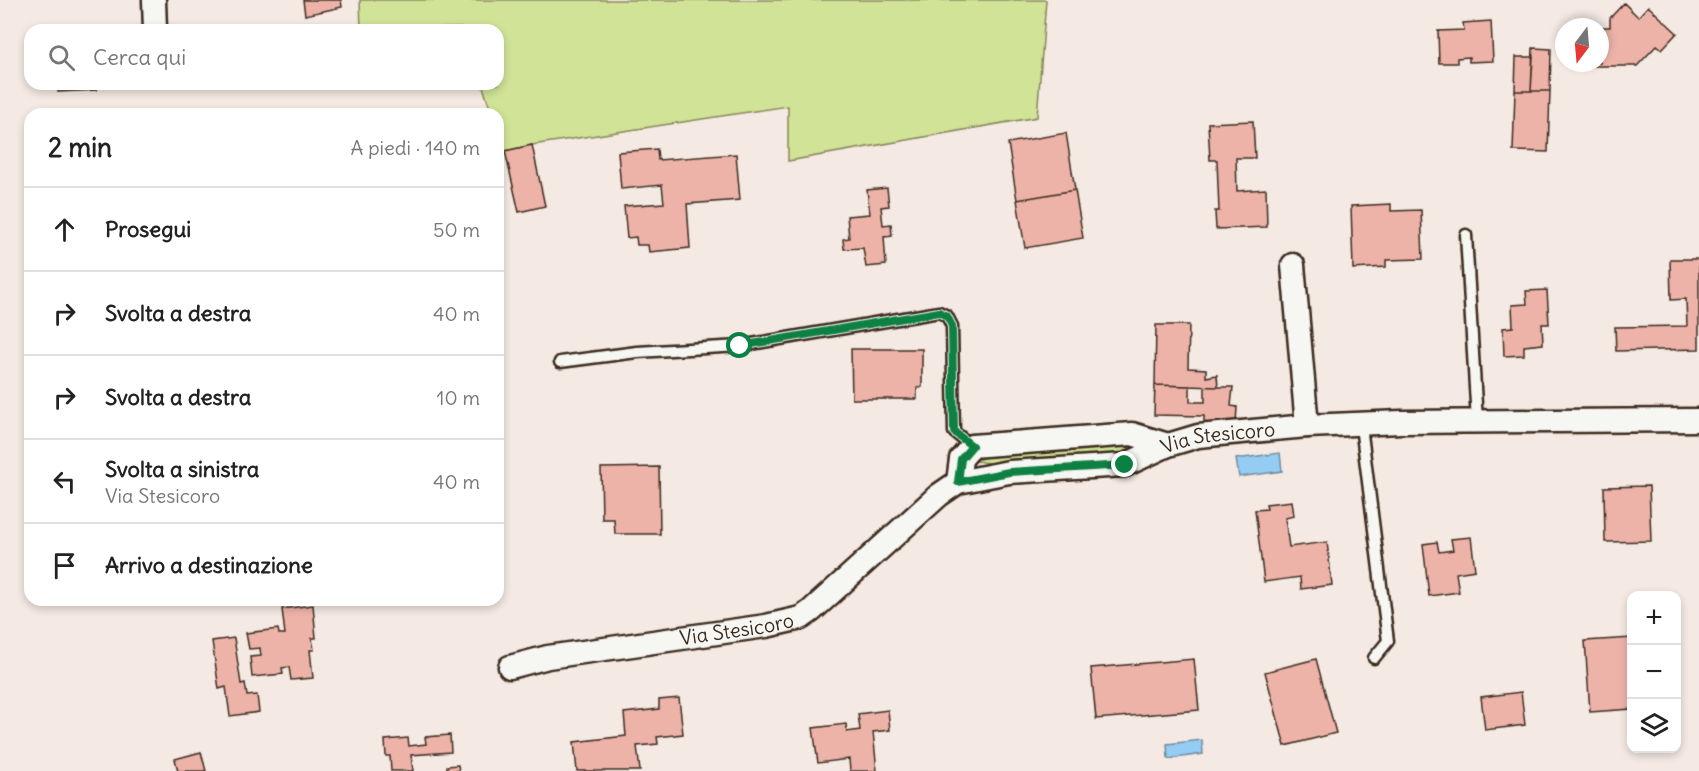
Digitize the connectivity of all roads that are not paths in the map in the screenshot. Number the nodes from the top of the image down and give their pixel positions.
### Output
1 (154, 0) edge
2 (154, 24) edge
3 (1466, 235) dead end
4 (1293, 265) dead end
5 (560, 362) dead end
6 (1699, 420) edge
7 (1477, 421) junction
8 (1307, 426) junction
9 (1361, 426) junction
10 (1168, 445) junction
11 (972, 446) junction
12 (958, 482) junction
13 (1374, 658) dead end
14 (510, 667) dead end

1 - 2 street
3 - 7 lane
4 - 8 street
5 - 11 lane
6 - 7 street, Via Stesicoro
7 - 9 street, Via Stesicoro
8 - 9 street, Via Stesicoro
8 - 10 street, Via Stesicoro
9 - 13 lane
10 - 11 street
10 - 12 street, Via Stesicoro
11 - 12 street
12 - 14 street, Via Stesicoro

